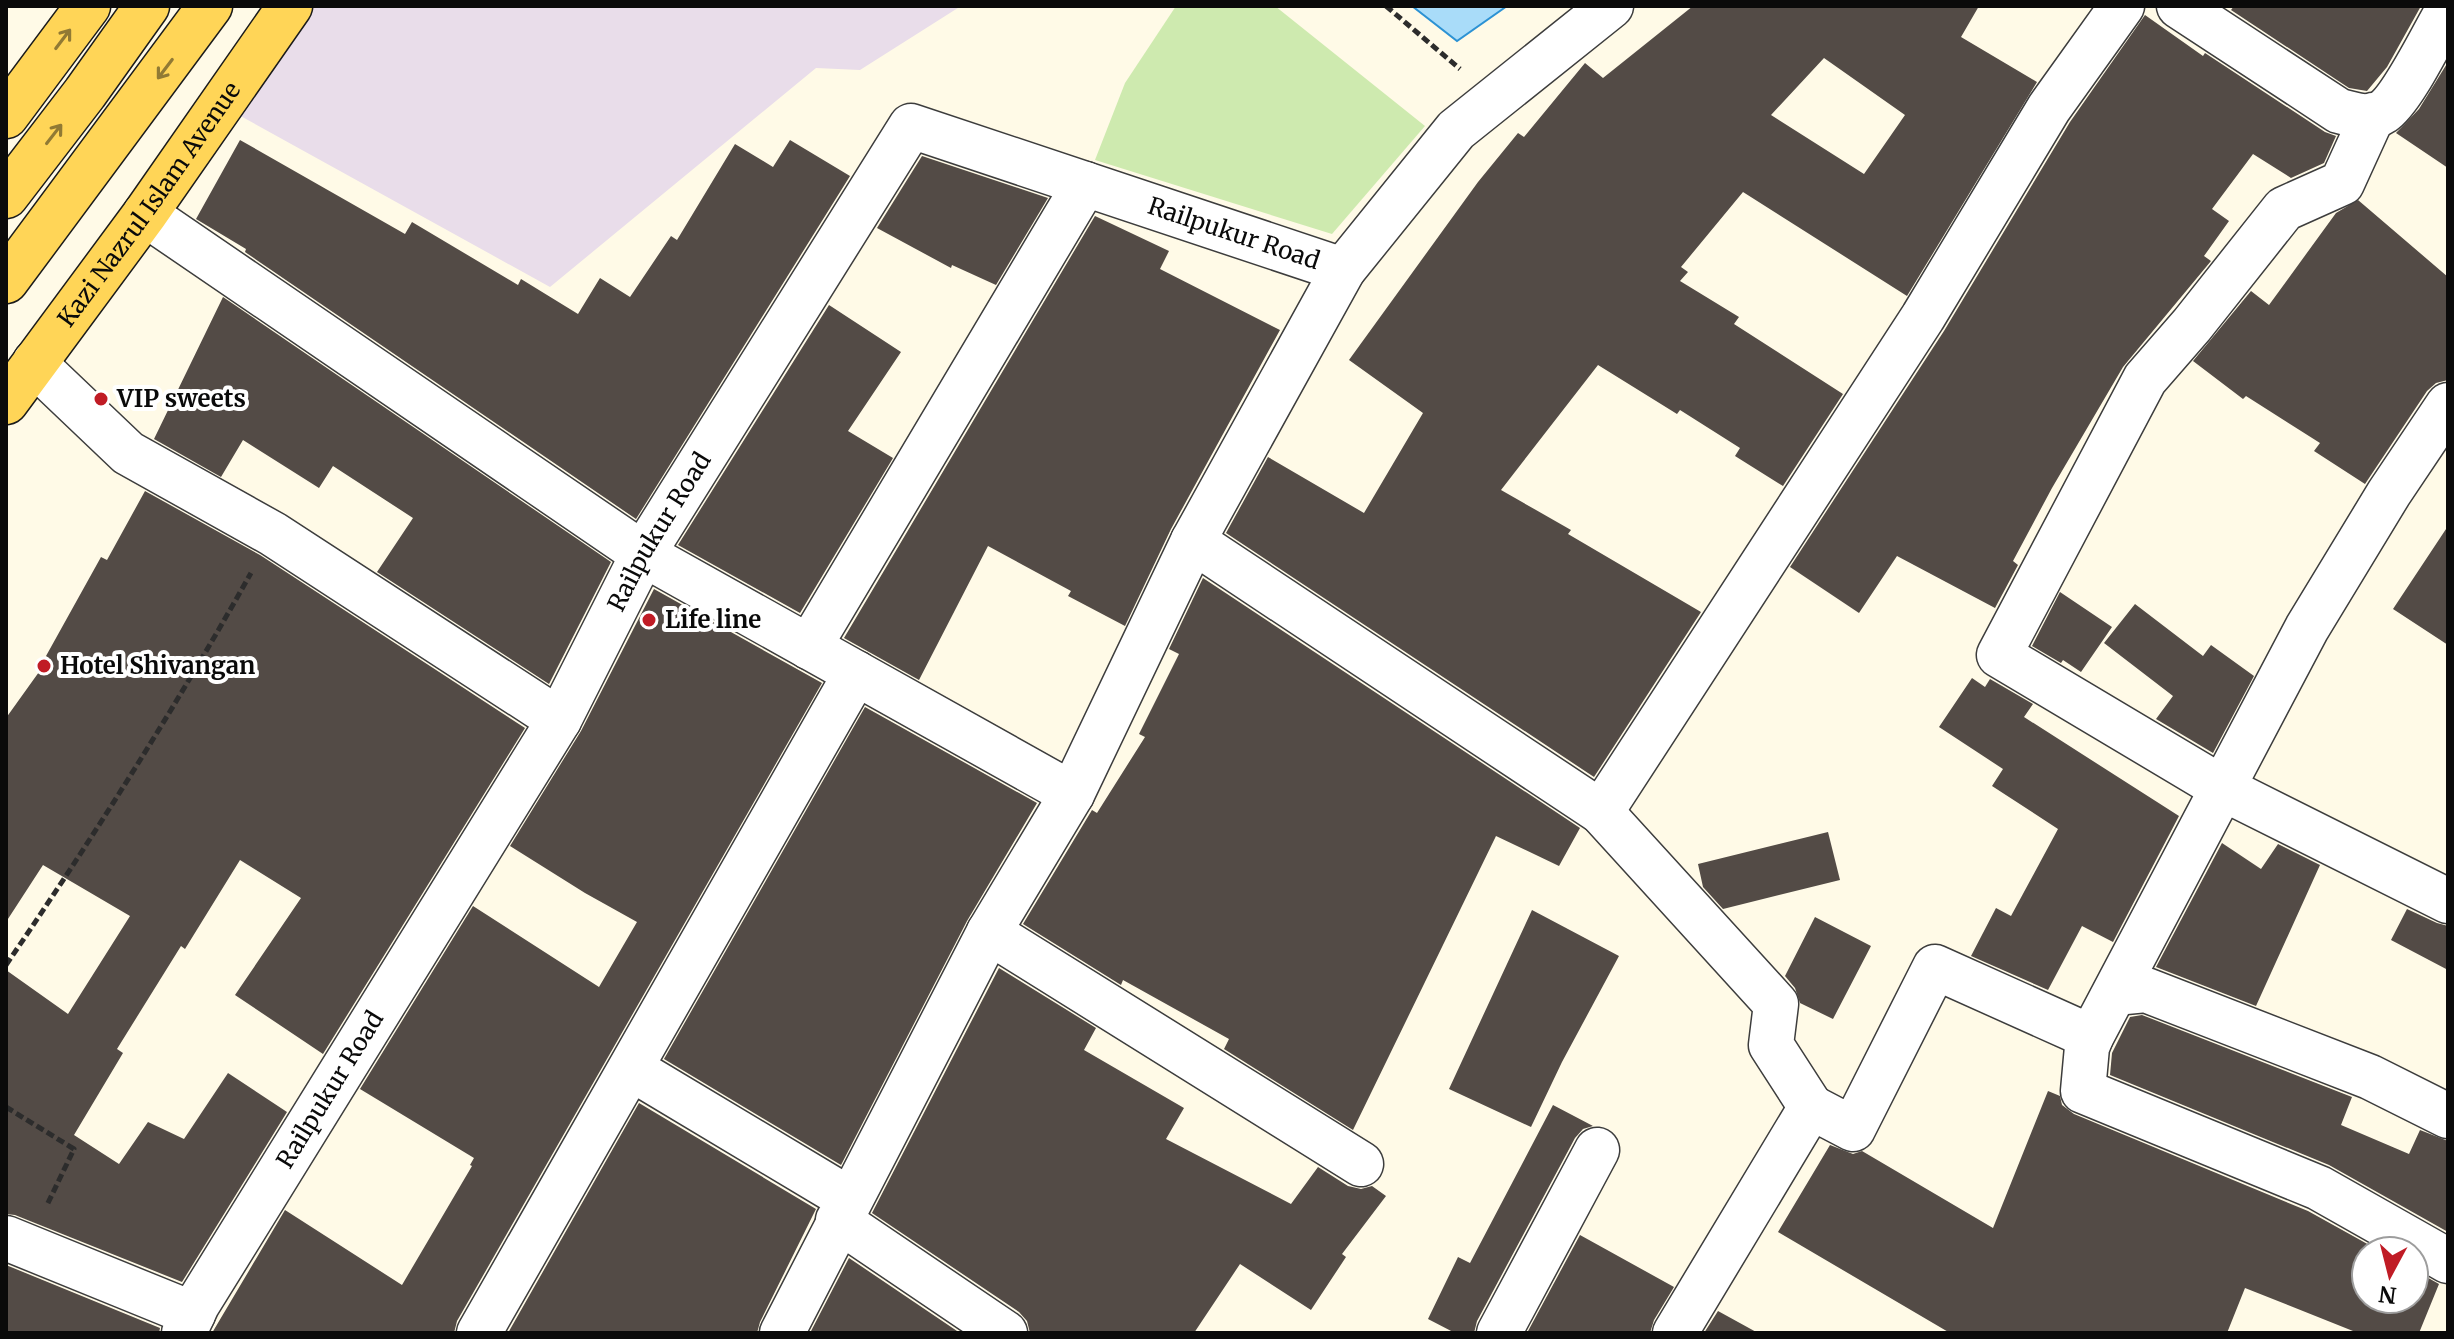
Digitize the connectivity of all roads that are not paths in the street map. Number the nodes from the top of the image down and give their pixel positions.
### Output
1 (88, 6) edge
2 (147, 6) edge
3 (210, 6) edge
4 (290, 6) edge
5 (1611, 6) edge
6 (2122, 6) edge
7 (2179, 6) edge
8 (2448, 10) edge
9 (2373, 115) junction
10 (6, 116) edge
11 (1085, 184) junction
12 (6, 196) edge
13 (145, 214) junction
14 (1343, 270) junction
15 (6, 281) edge
16 (35, 362) junction
17 (6, 402) edge
18 (2448, 405) edge
19 (1193, 541) junction
20 (643, 554) junction
21 (809, 647) junction
22 (856, 673) junction
23 (559, 720) junction
24 (2224, 789) junction
25 (1072, 794) junction
26 (1601, 812) junction
27 (2448, 901) edge
28 (989, 932) junction
29 (2115, 993) junction
30 (2091, 1037) junction
31 (632, 1069) junction
32 (1811, 1107) junction
33 (2448, 1116) edge
34 (1597, 1150) dead end
35 (1361, 1164) dead end
36 (844, 1210) junction
37 (16, 1242) edge
38 (2448, 1261) edge
39 (189, 1324) edge
40 (479, 1333) edge
41 (782, 1333) edge
42 (1005, 1333) edge
43 (1499, 1333) edge
44 (1675, 1333) edge

10 -> 1 main road
12 -> 2 main road
3 -> 15 main road
4 - 13 main road, Kazi Nazrul Islam Avenue
5 - 14 street, Railpukur Road
6 - 26 street
7 - 9 street
8 - 9 street
9 - 24 street
11 - 14 street, Railpukur Road
11 - 20 street, Railpukur Road
11 - 21 street
13 - 16 main road, Kazi Nazrul Islam Avenue
13 - 20 street
14 - 19 street, Railpukur Road
16 - 17 main road, Kazi Nazrul Islam Avenue
16 - 23 street
18 - 24 street
19 - 25 street, Railpukur Road
19 - 26 street
20 - 21 street
20 - 23 street, Railpukur Road
21 - 22 street
22 - 25 street
22 - 31 street
23 - 39 street, Railpukur Road
24 - 27 street
24 - 29 street
25 - 28 street, Railpukur Road
26 - 32 street
28 - 35 street
28 - 36 street, Railpukur Road
29 - 30 street
29 - 33 street
30 - 32 street
30 - 38 street
31 - 36 street
31 - 40 street
32 - 44 street
34 - 43 street
36 - 41 street, Railpukur Road
36 - 42 street
37 - 39 street

